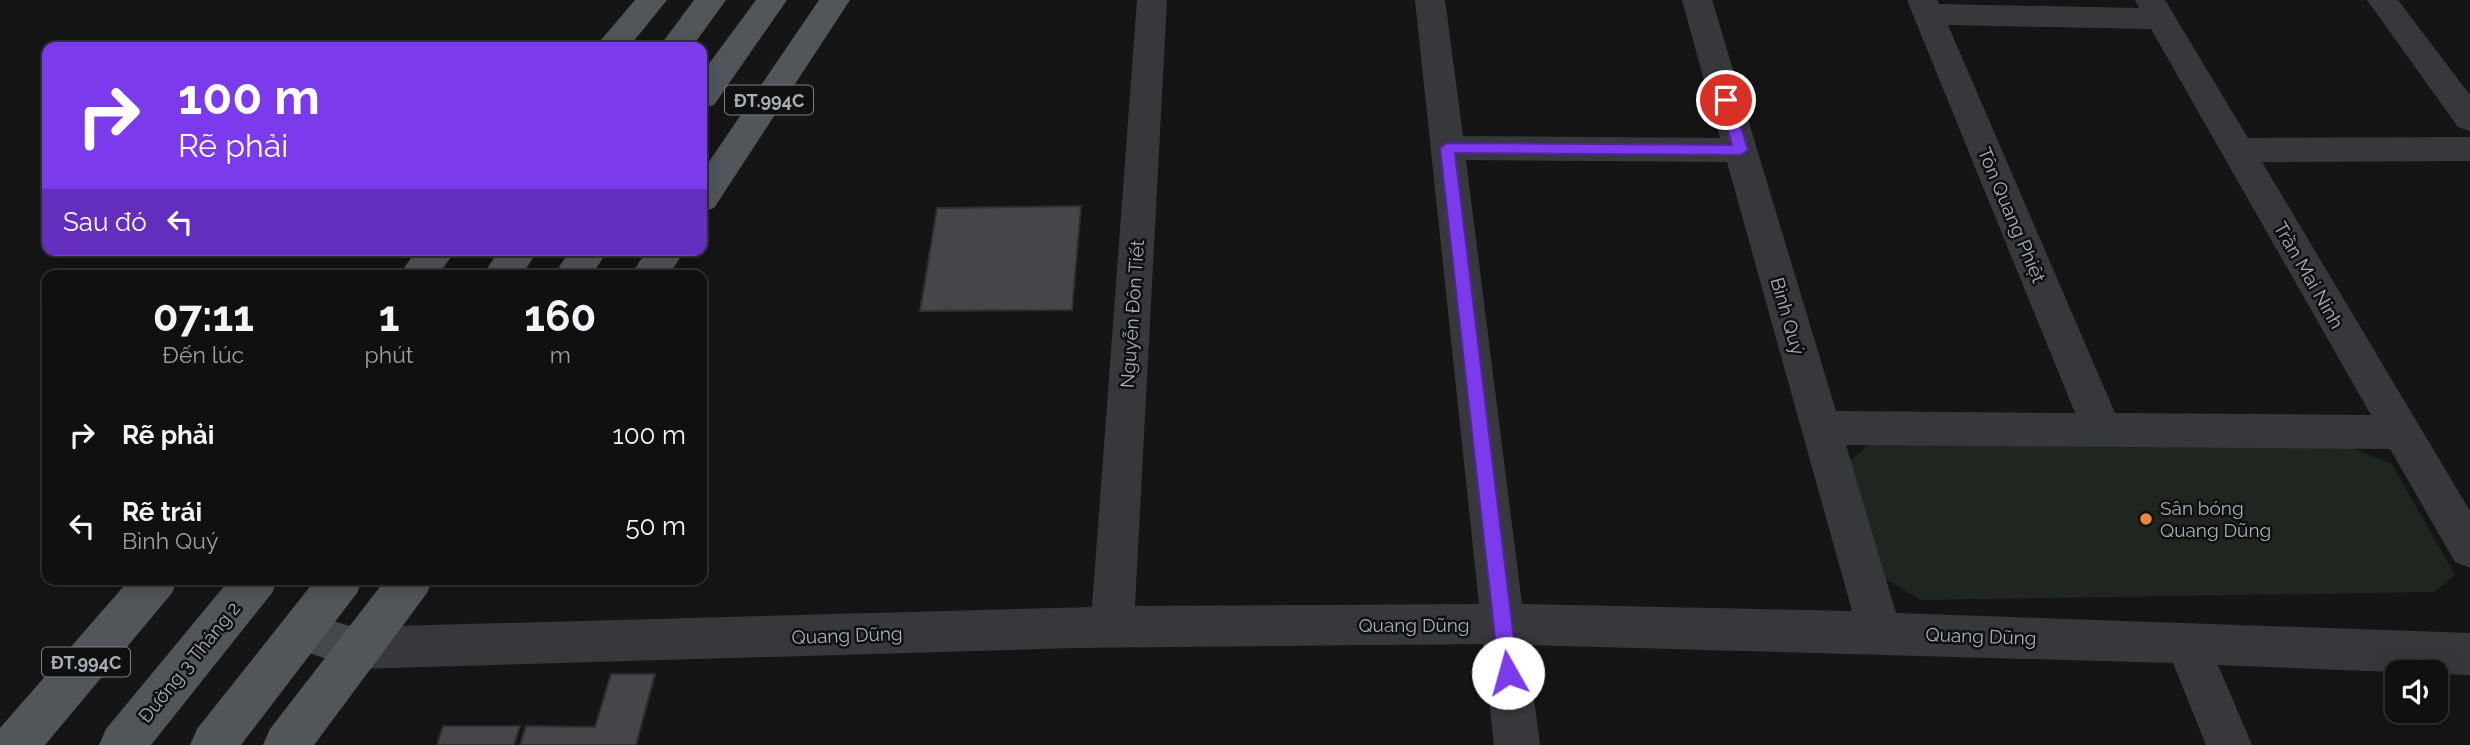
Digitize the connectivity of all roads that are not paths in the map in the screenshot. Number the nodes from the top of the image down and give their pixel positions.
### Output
1 (652, 0) edge
2 (711, 0) edge
3 (772, 0) edge
4 (835, 0) edge
5 (1152, 0) edge
6 (1430, 0) edge
7 (1697, 0) edge
8 (2382, 0) edge
9 (1925, 7) edge
10 (2156, 10) edge
11 (615, 42) edge
12 (679, 42) edge
13 (707, 90) edge
14 (2470, 120) edge
15 (1447, 148) junction
16 (2470, 149) edge
17 (1741, 150) junction
18 (2237, 150) junction
19 (707, 192) edge
20 (433, 256) edge
21 (515, 256) edge
22 (421, 270) edge
23 (505, 270) edge
24 (1821, 428) junction
25 (2102, 430) junction
26 (2400, 432) junction
27 (2470, 549) edge
28 (151, 585) edge
29 (252, 585) edge
30 (337, 585) edge
31 (407, 585) edge
32 (1503, 624) junction
33 (1112, 628) junction
34 (302, 632) junction
35 (1880, 633) junction
36 (2187, 644) junction
37 (358, 648) junction
38 (2470, 654) edge
39 (15, 745) edge
40 (122, 745) edge
41 (214, 745) edge
42 (286, 745) edge
43 (1517, 745) edge
44 (2229, 745) edge

1 - 11 main road
2 - 12 main road
3 - 13 main road, ĐT.994C
4 - 19 main road, ĐT.994C
5 - 33 street, Nguyễn Đôn Tiết
6 - 15 street
7 - 17 street, Bình Quý
8 - 14 street
9 - 10 street
9 - 25 street, Tôn Quang Phiệt
10 - 18 street, Trần Mai Ninh
15 - 17 street
15 - 32 street
16 - 18 street
17 - 24 street, Bình Quý
18 - 26 street, Trần Mai Ninh
20 - 22 main road
21 - 23 main road
24 - 25 street
24 - 35 street, Bình Quý
25 - 26 street
26 - 27 street, Trần Mai Ninh
28 - 39 main road, ĐT.994C
29 - 40 main road, Đường 3 Tháng 2
30 - 34 main road
31 - 37 main road
32 - 33 street, Quang Dũng
32 - 35 street, Quang Dũng
32 - 43 street
33 - 37 street, Quang Dũng
34 - 37 street
34 - 41 main road
35 - 36 street, Quang Dũng
36 - 38 street, Quang Dũng
36 - 44 street
37 - 42 main road

